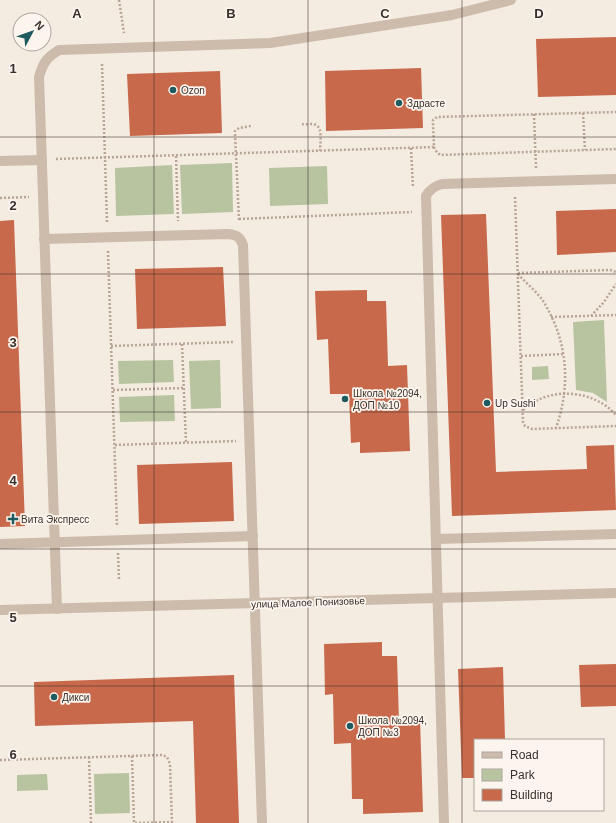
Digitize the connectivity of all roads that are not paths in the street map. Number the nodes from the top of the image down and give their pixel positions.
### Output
1 (511, 0) edge
2 (42, 160) junction
3 (0, 161) edge
4 (616, 179) edge
5 (44, 239) junction
6 (616, 534) edge
7 (252, 536) junction
8 (436, 539) junction
9 (54, 542) junction
10 (0, 544) edge
11 (616, 593) edge
12 (438, 598) junction
13 (255, 603) junction
14 (57, 609) junction
15 (0, 610) edge
16 (262, 823) edge
17 (444, 823) edge

1 - 2 street
2 - 3 street
2 - 5 street
4 - 8 street
5 - 7 street
5 - 9 street
6 - 8 street
7 - 9 street
7 - 13 street
8 - 12 street
9 - 10 street
9 - 14 street
11 - 12 street, улица Малое Понизовье
12 - 13 street, улица Малое Понизовье
12 - 17 street
13 - 14 street, улица Малое Понизовье
13 - 16 street
14 - 15 street, улица Малое Понизовье

